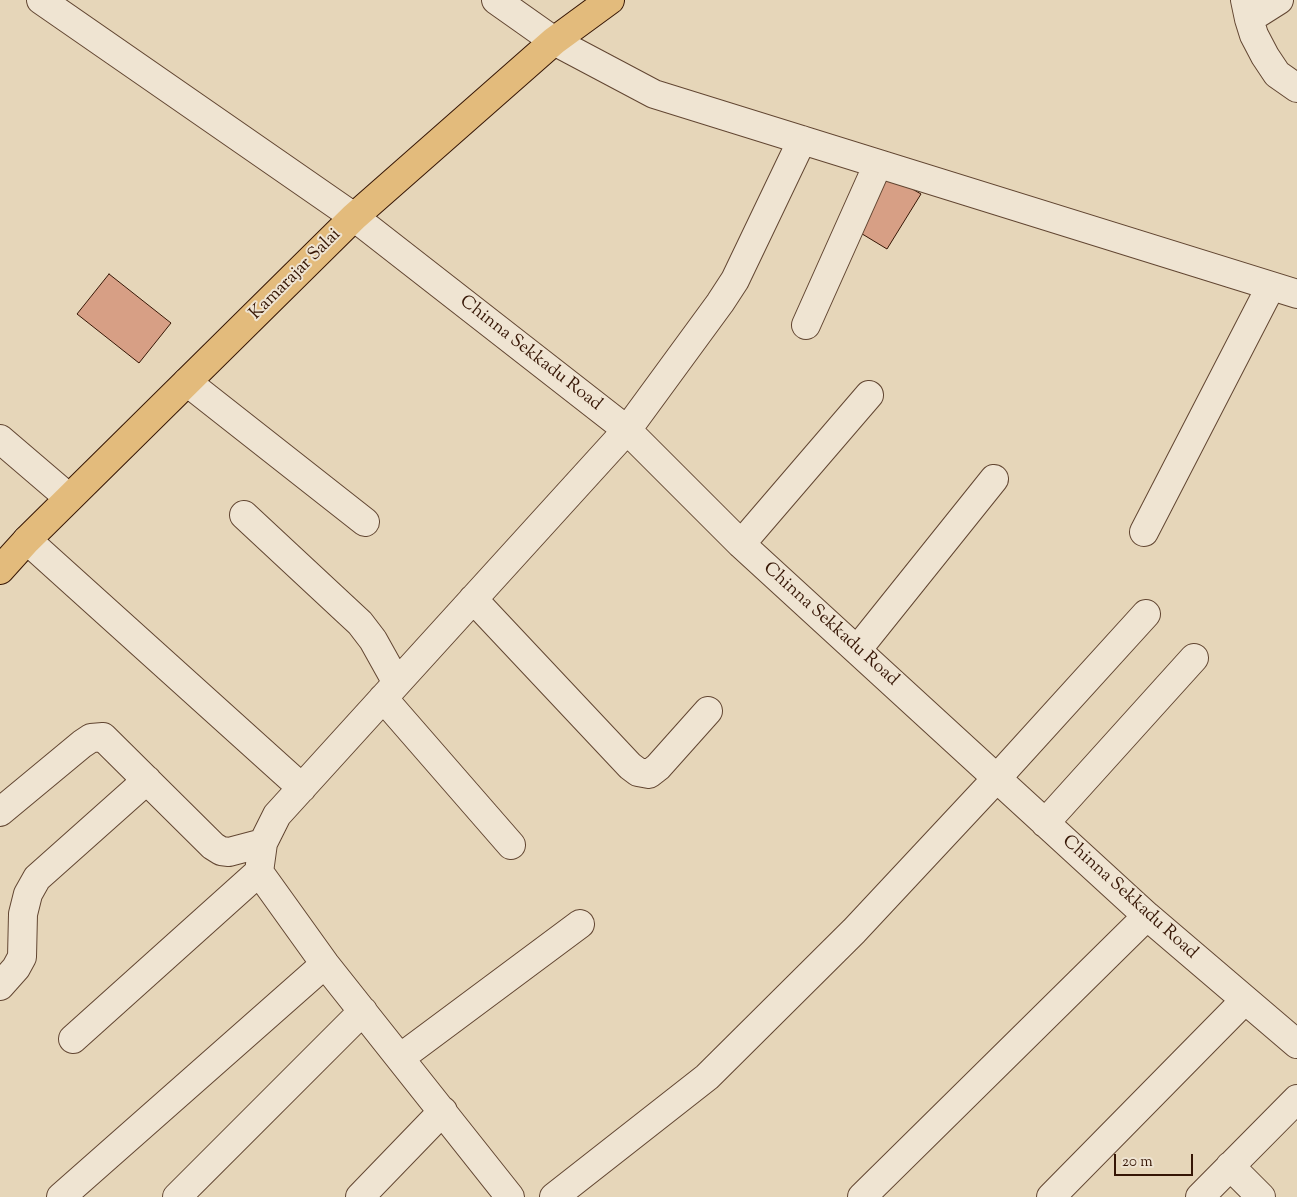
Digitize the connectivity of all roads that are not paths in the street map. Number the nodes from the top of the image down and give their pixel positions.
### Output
1 (41, 0) edge
2 (496, 0) edge
3 (610, 0) edge
4 (1279, 0) edge
5 (1247, 10) edge
6 (554, 41) junction
7 (1297, 88) edge
8 (802, 140) junction
9 (878, 164) junction
10 (354, 217) junction
11 (1271, 286) junction
12 (1297, 294) edge
13 (806, 325) dead end
14 (187, 382) junction
15 (869, 395) dead end
16 (627, 430) junction
17 (0, 439) edge
18 (994, 479) dead end
19 (70, 498) junction
20 (244, 515) dead end
21 (365, 522) dead end
22 (1144, 532) dead end
23 (27, 540) junction
24 (741, 544) junction
25 (0, 570) edge
26 (473, 599) junction
27 (1146, 614) dead end
28 (857, 650) junction
29 (1194, 658) dead end
30 (390, 691) junction
31 (708, 711) dead end
32 (997, 778) junction
33 (147, 780) junction
34 (302, 788) junction
35 (0, 812) edge
36 (1045, 823) junction
37 (263, 843) junction
38 (511, 845) dead end
39 (259, 872) junction
40 (1147, 916) junction
41 (580, 924) dead end
42 (325, 964) junction
43 (0, 986) edge
44 (1245, 1000) junction
45 (363, 1011) junction
46 (73, 1039) dead end
47 (1297, 1044) edge
48 (400, 1058) junction
49 (1297, 1099) edge
50 (443, 1111) junction
51 (1230, 1166) junction
52 (61, 1197) edge
53 (177, 1197) edge
54 (360, 1197) edge
55 (510, 1197) edge
56 (554, 1197) edge
57 (862, 1197) edge
58 (1051, 1197) edge
59 (1200, 1197) edge
60 (1261, 1197) edge

1 - 10 street, Chinna Sekkadu Road
2 - 6 street
3 - 6 main road, Kamarajar Salai
4 - 5 street
5 - 7 street
6 - 8 street
6 - 10 main road, Kamarajar Salai
8 - 9 street
8 - 16 street
9 - 11 street
9 - 13 street
10 - 14 main road, Kamarajar Salai
10 - 16 street, Chinna Sekkadu Road
11 - 12 street
11 - 22 street
14 - 19 main road, Kamarajar Salai
14 - 21 street
15 - 24 street
16 - 24 street, Chinna Sekkadu Road
16 - 26 street
17 - 19 street
18 - 28 street
19 - 23 main road, Kamarajar Salai
20 - 30 street
23 - 25 main road, Kamarajar Salai
23 - 34 street
24 - 28 street, Chinna Sekkadu Road
26 - 30 street
26 - 31 street
27 - 32 street
28 - 32 street, Chinna Sekkadu Road
29 - 36 street
30 - 34 street
30 - 38 street
32 - 36 street, Chinna Sekkadu Road
32 - 56 street
33 - 35 street
33 - 37 street
33 - 43 street
34 - 37 street
36 - 40 street, Chinna Sekkadu Road
37 - 39 street
39 - 42 street
39 - 46 street
40 - 44 street, Chinna Sekkadu Road
40 - 57 street
41 - 48 street
42 - 45 street
42 - 52 street
44 - 47 street, Chinna Sekkadu Road
44 - 58 street
45 - 48 street
45 - 53 street
48 - 50 street
49 - 51 street
50 - 54 street
50 - 55 street
51 - 59 street
51 - 60 street

